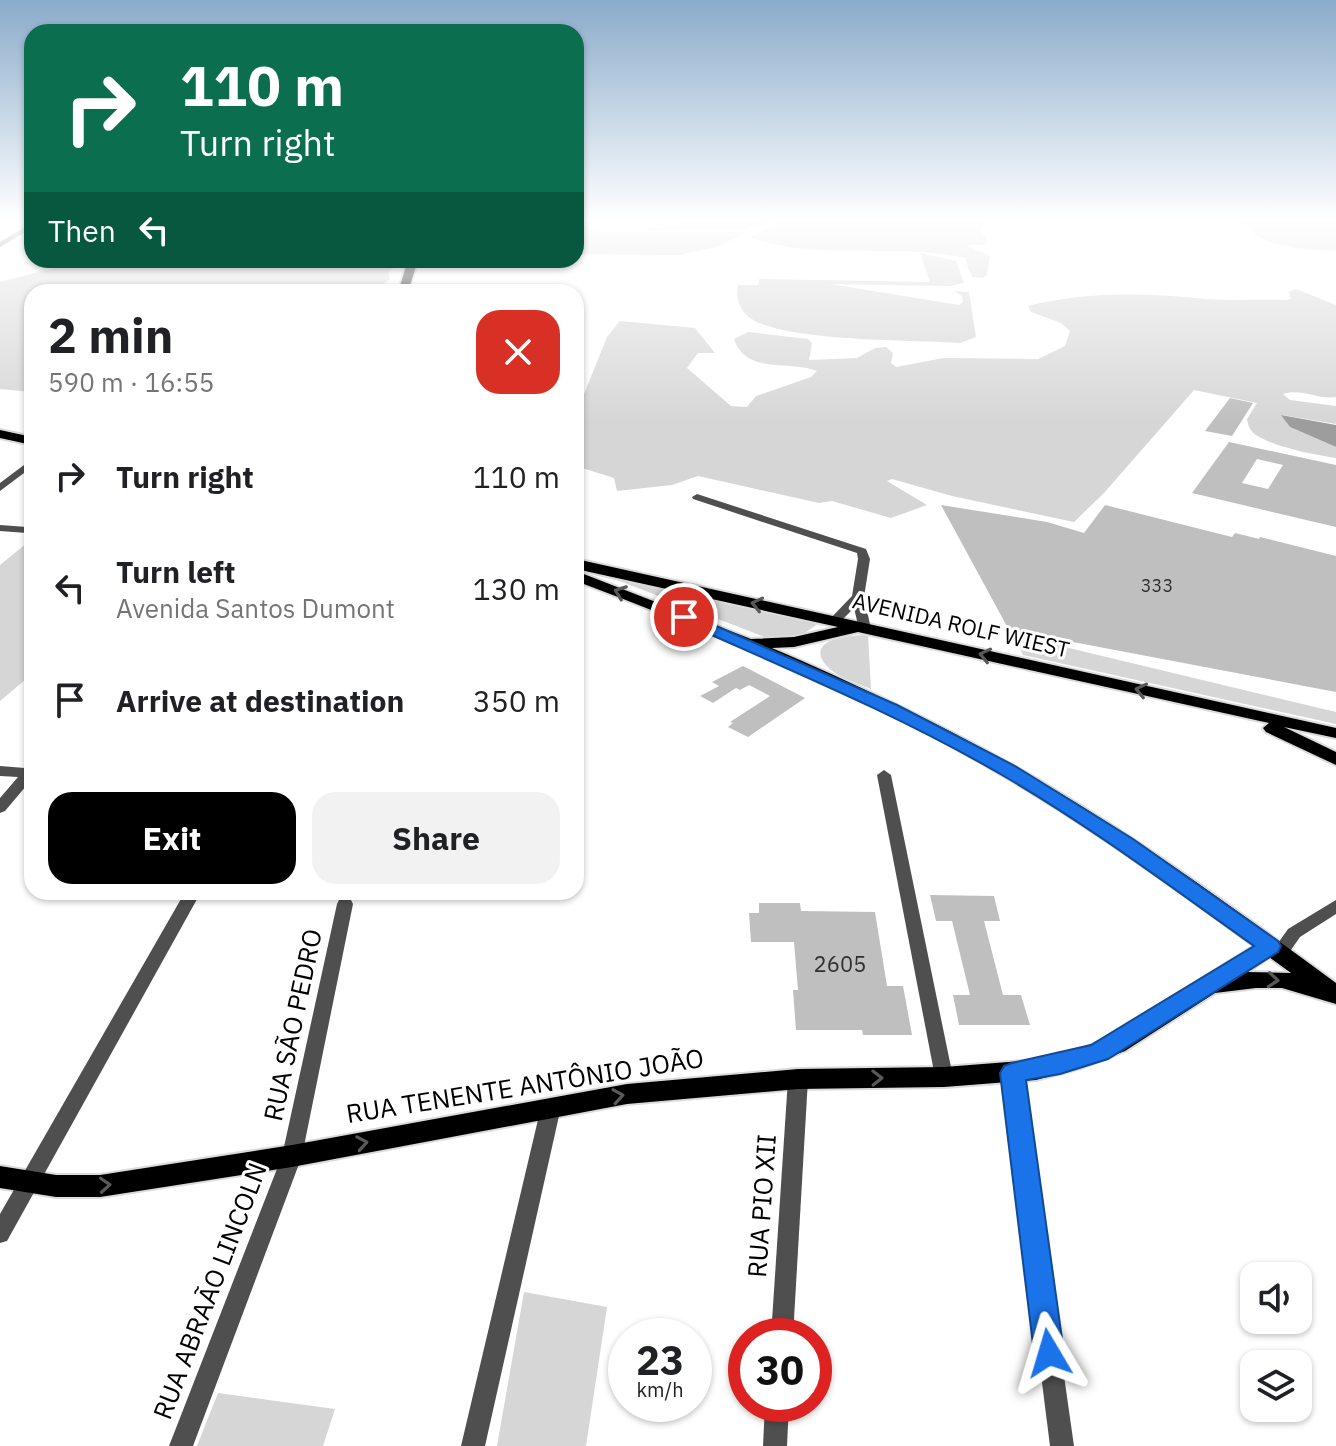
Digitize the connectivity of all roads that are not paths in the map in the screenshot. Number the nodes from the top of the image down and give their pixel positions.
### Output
1 (0, 434) edge
2 (24, 439) edge
3 (24, 468) edge
4 (0, 488) edge
5 (697, 497) dead end
6 (0, 528) edge
7 (24, 530) edge
8 (584, 566) edge
9 (584, 579) edge
10 (858, 597) junction
11 (834, 621) junction
12 (865, 629) junction
13 (819, 638) junction
14 (744, 641) junction
15 (827, 678) junction
16 (1217, 707) junction
17 (1336, 733) edge
18 (1336, 759) edge
19 (0, 771) edge
20 (24, 771) edge
21 (884, 775) dead end
22 (24, 778) edge
23 (0, 808) edge
24 (188, 900) edge
25 (345, 904) dead end
26 (1336, 906) edge
27 (1275, 950) junction
28 (1206, 987) junction
29 (1336, 995) edge
30 (1336, 1003) edge
31 (1012, 1073) junction
32 (944, 1077) junction
33 (798, 1079) junction
34 (551, 1107) junction
35 (292, 1156) junction
36 (0, 1177) edge
37 (28, 1183) junction
38 (0, 1234) edge
39 (783, 1318) edge
40 (776, 1422) edge
41 (181, 1446) edge
42 (473, 1446) edge
43 (775, 1446) edge
44 (1062, 1446) edge

1 - 2 main road
3 - 4 street
5 - 10 street
6 - 7 street
11 -> 8 main road, AVENIDA ROLF WIEST
14 -> 9 main road
10 - 11 street
10 - 12 street
11 - 12 main road, AVENIDA ROLF WIEST
11 - 13 main road
12 - 13 main road
16 -> 12 main road, AVENIDA ROLF WIEST
13 - 14 main road
13 - 15 main road
14 - 15 main road
15 - 27 main road
16 - 17 main road, AVENIDA ROLF WIEST
16 - 18 main road
19 - 20 street
21 - 32 street
22 - 23 street
24 - 37 street
25 - 35 street, RUA SÃO PEDRO
26 - 27 street, RUA TENENTE ANTÔNIO JOÃO
27 - 28 main road, RUA TENENTE ANTÔNIO JOÃO
27 - 29 main road
28 -> 30 main road
28 - 31 main road, RUA TENENTE ANTÔNIO JOÃO
31 - 32 main road, RUA TENENTE ANTÔNIO JOÃO
31 - 44 street
33 -> 32 main road, RUA TENENTE ANTÔNIO JOÃO
34 -> 33 main road, RUA TENENTE ANTÔNIO JOÃO
33 - 39 street, RUA PIO XII
35 -> 34 main road, RUA TENENTE ANTÔNIO JOÃO
34 - 42 street
37 -> 35 main road, RUA TENENTE ANTÔNIO JOÃO
35 - 41 street, RUA ABRAÃO LINCOLN
36 - 37 main road, RUA TENENTE ANTÔNIO JOÃO
37 - 38 street
40 - 43 street

